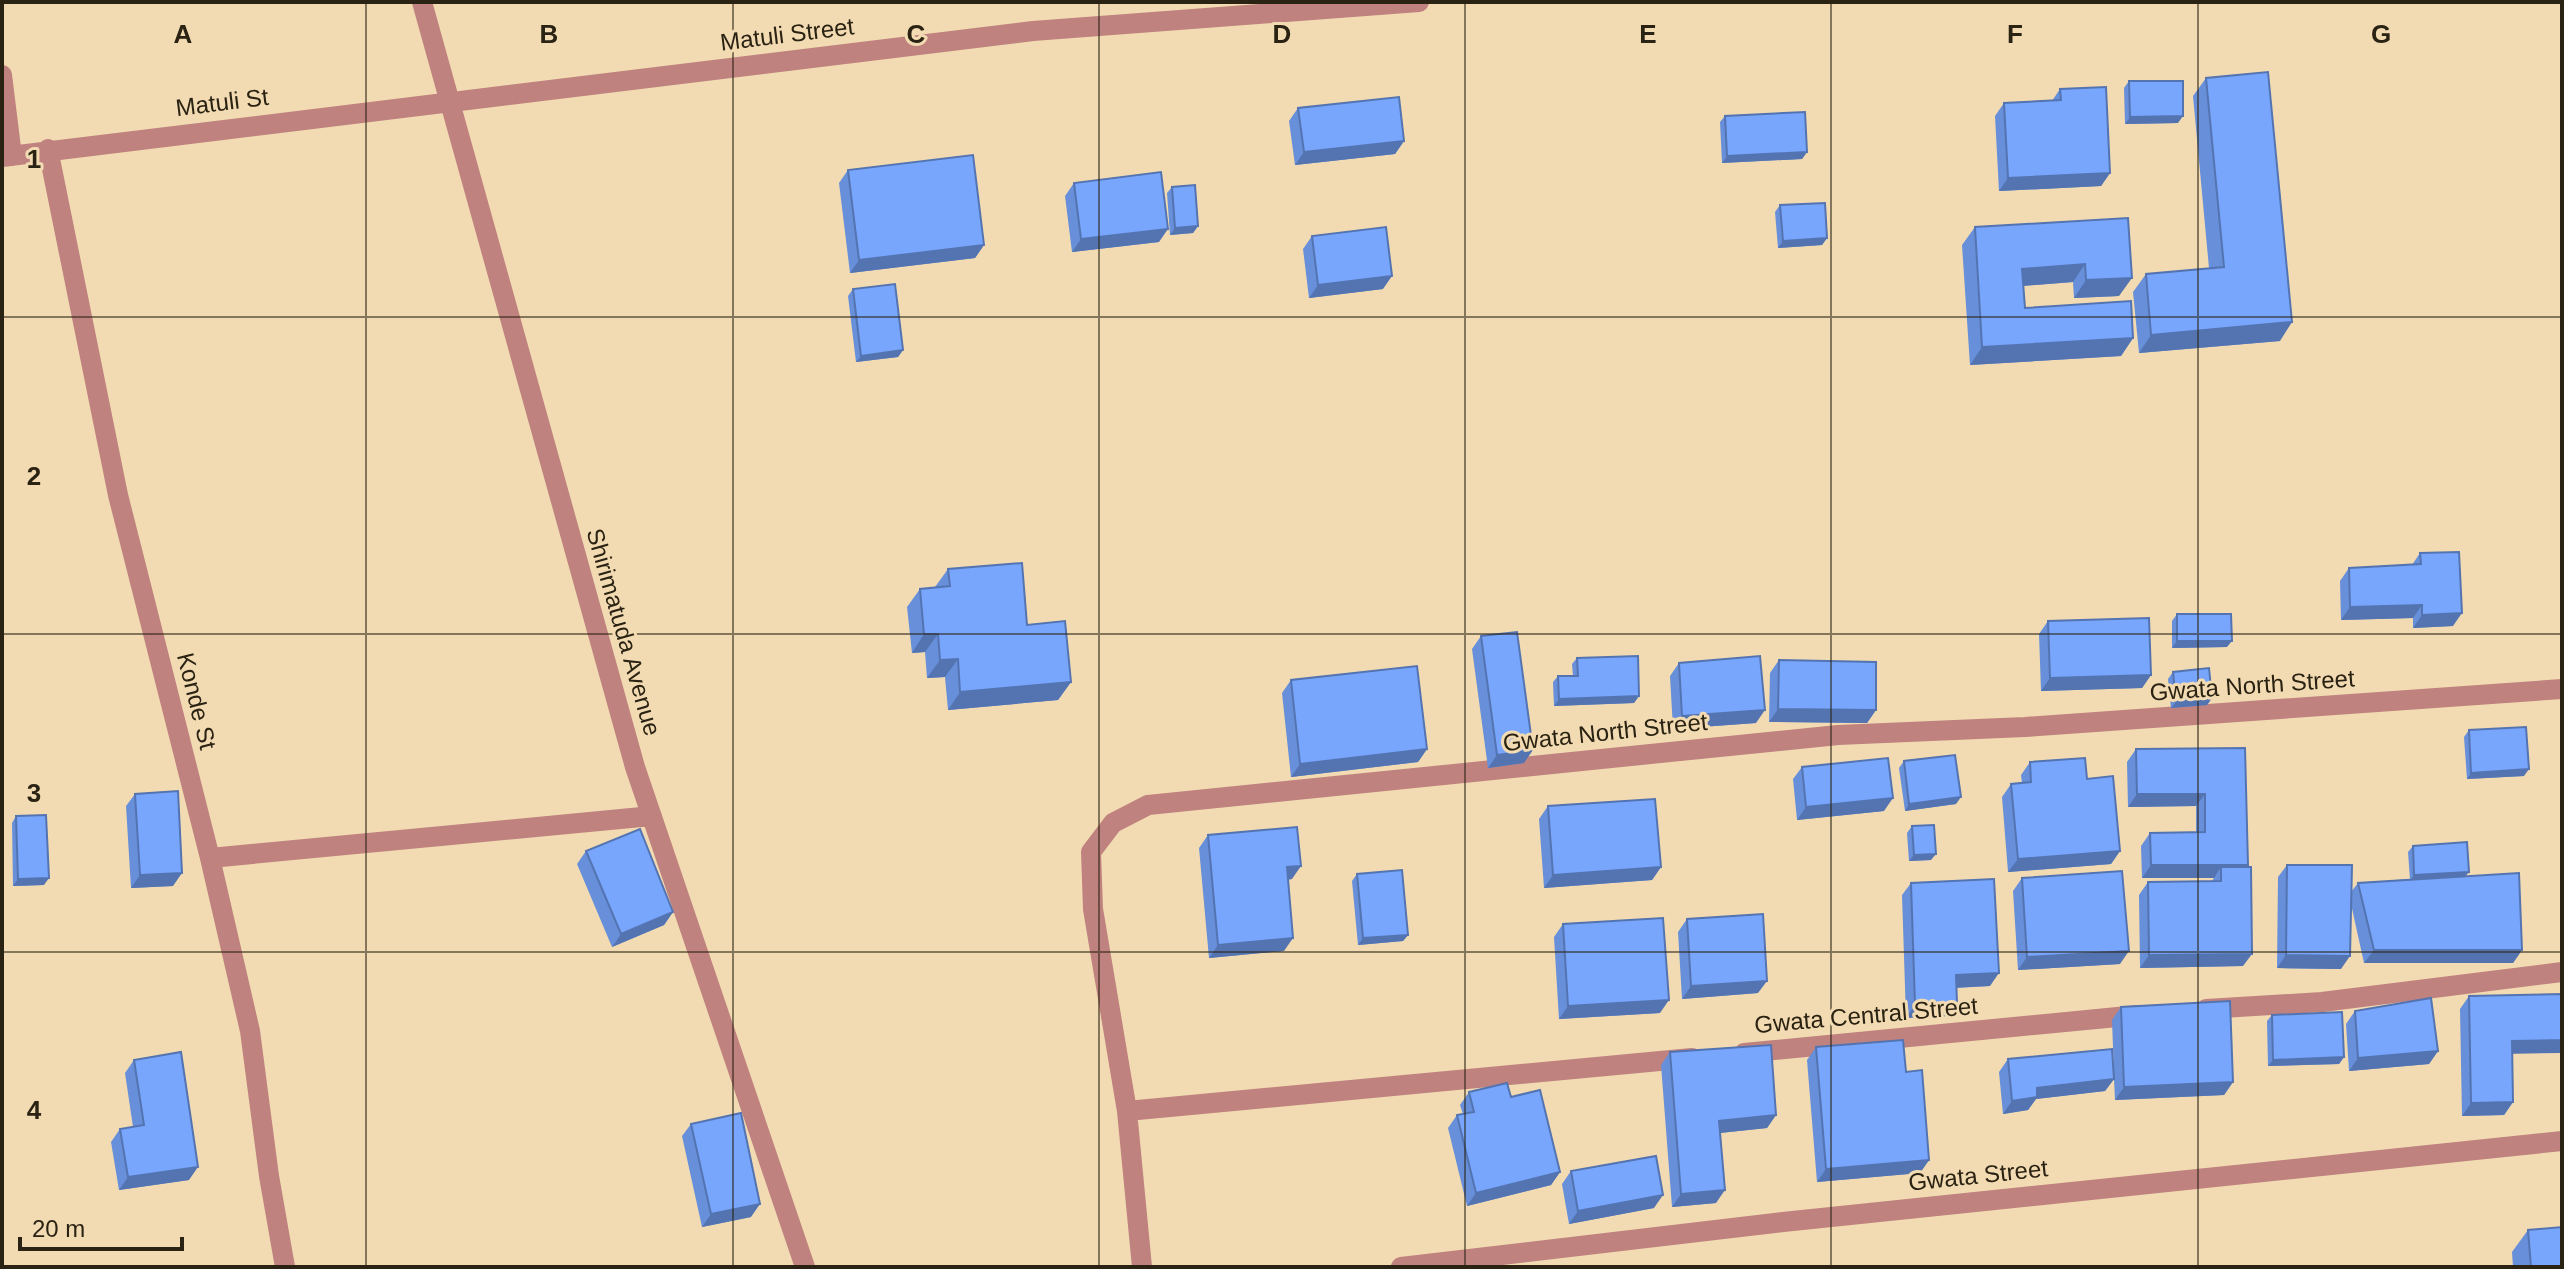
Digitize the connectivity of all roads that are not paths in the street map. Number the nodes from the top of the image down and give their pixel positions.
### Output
1 (422, 2) edge
2 (1419, 2) edge
3 (2, 75) edge
4 (449, 101) junction
5 (48, 149) junction
6 (7, 156) edge
7 (2562, 689) edge
8 (652, 816) junction
9 (210, 858) junction
10 (2562, 972) edge
11 (2187, 1011) edge
12 (2156, 1014) edge
13 (1127, 1111) junction
14 (2562, 1141) edge
15 (285, 1267) edge
16 (805, 1267) edge
17 (1142, 1267) edge
18 (1401, 1267) edge

1 - 4 street, Shirimatuda Avenue
2 - 4 street, Matuli Street
3 - 6 street
4 - 5 street, Matuli St
4 - 8 street, Shirimatuda Avenue
5 - 6 street, Matuli St
5 - 9 street, Konde St
7 - 13 street, Gwata North Street
8 - 9 street
8 - 16 street, Shirimatuda Avenue
9 - 15 street, Konde St
10 - 11 street
12 - 13 street, Gwata Central Street
13 - 17 street, Gwata North Street
14 - 18 street, Gwata Street

